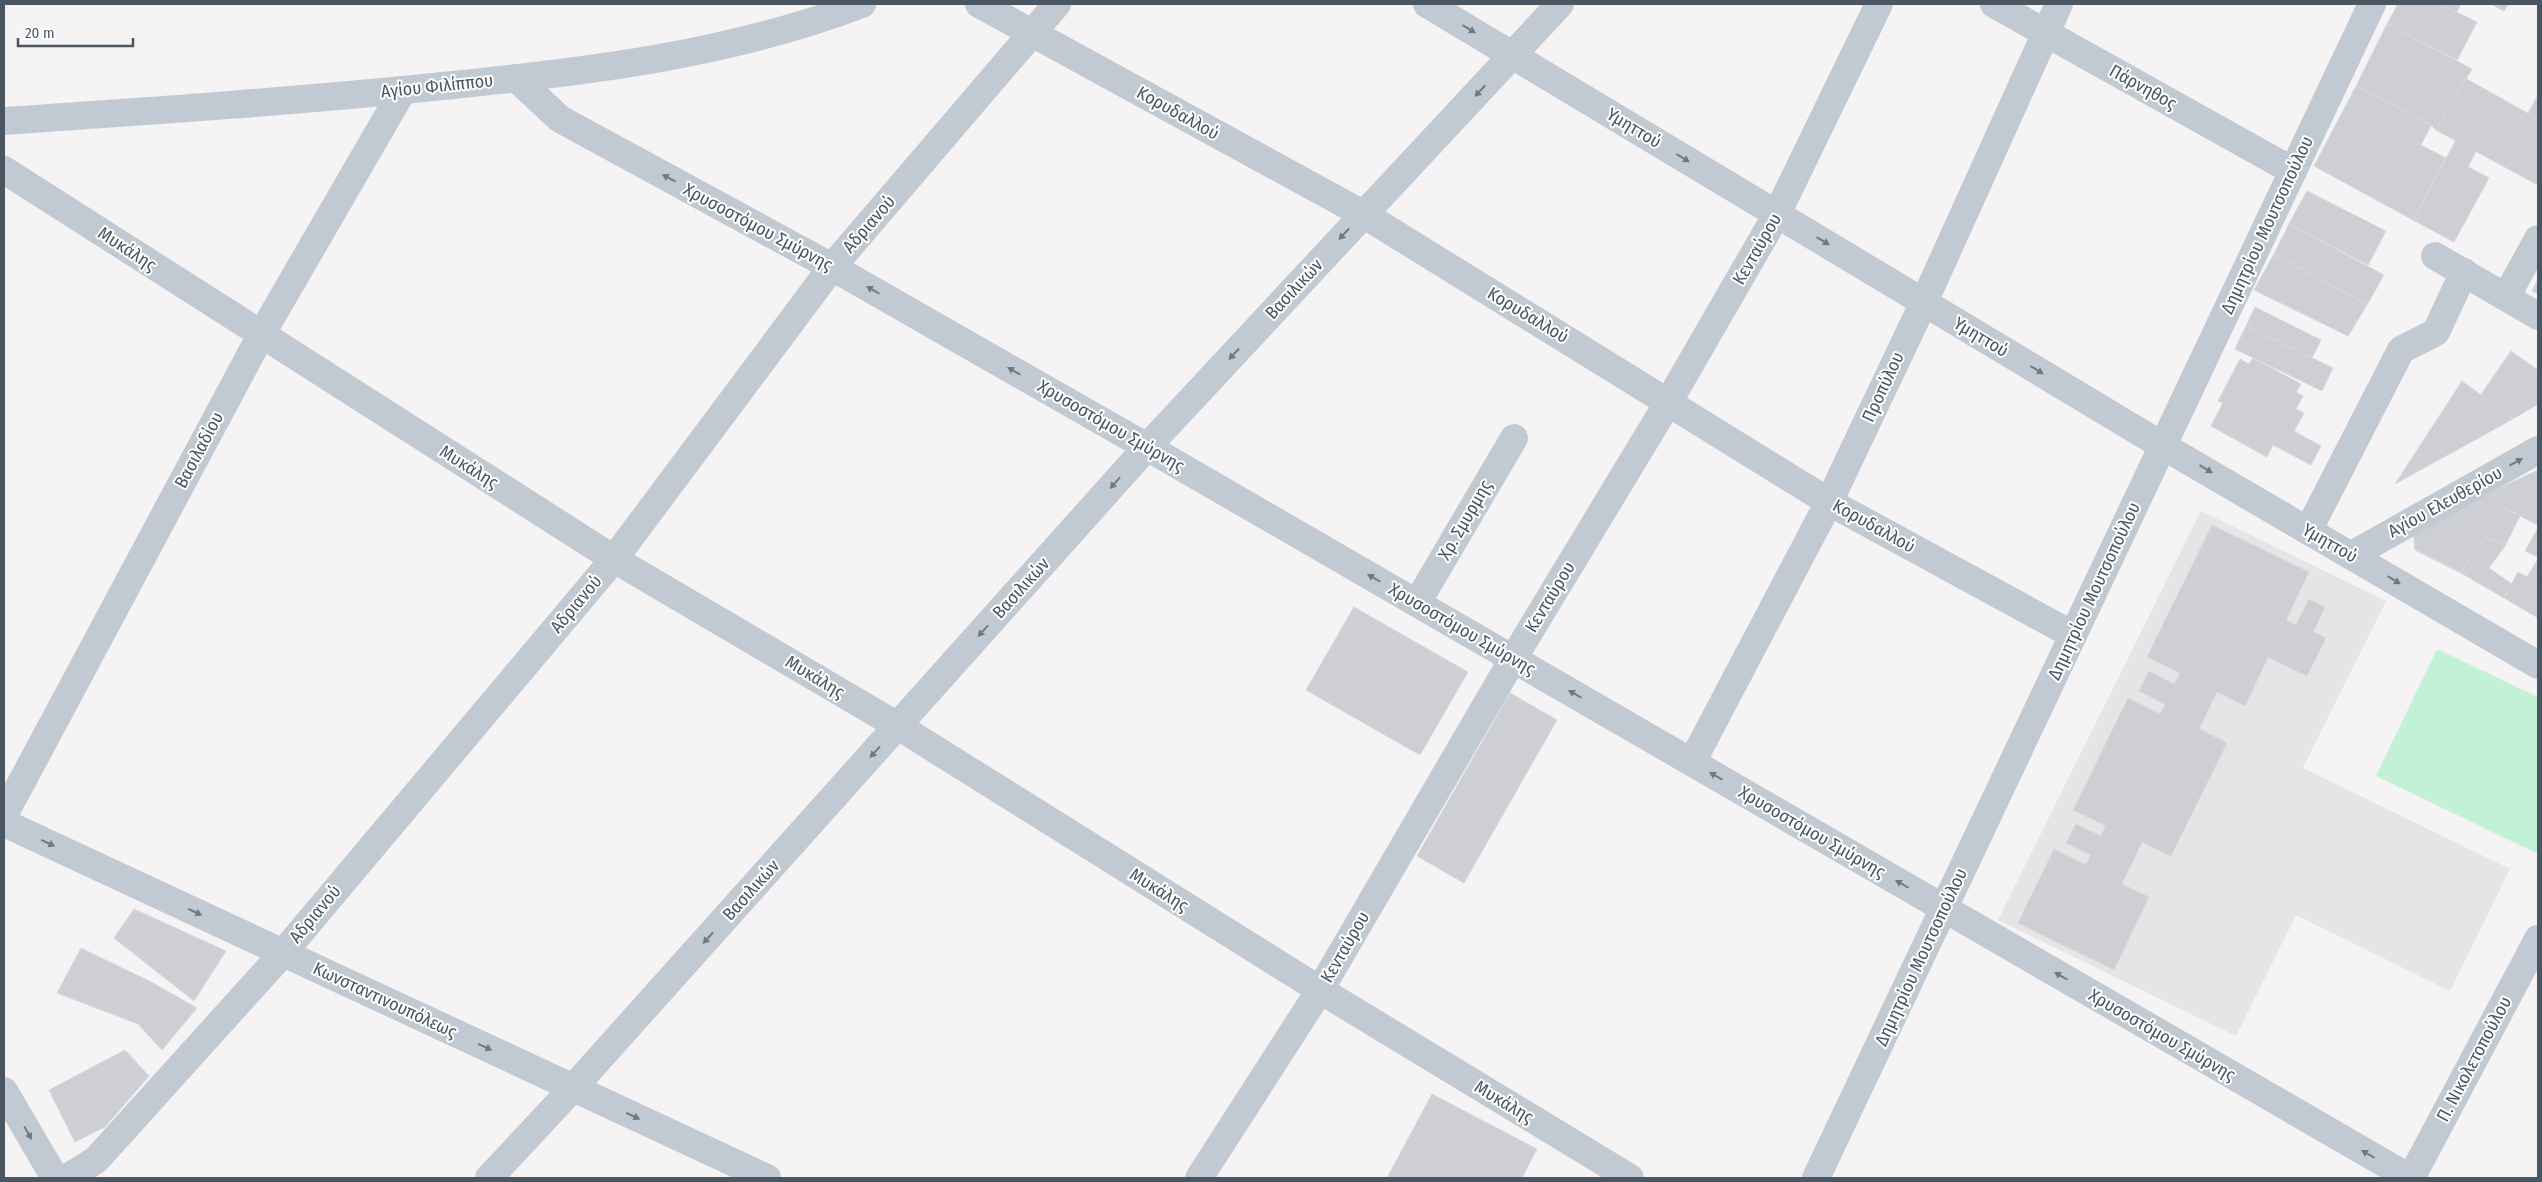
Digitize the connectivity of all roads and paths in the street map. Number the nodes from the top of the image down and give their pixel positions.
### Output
1 (862, 4) edge
2 (979, 4) edge
3 (1057, 4) edge
4 (1427, 4) edge
5 (1560, 4) edge
6 (1879, 4) edge
7 (1994, 4) edge
8 (2059, 4) edge
9 (2372, 4) edge
10 (2046, 33) junction
11 (1033, 34) junction
12 (1513, 55) junction
13 (516, 78) junction
14 (403, 90) junction
15 (4, 121) edge
16 (4, 170) edge
17 (2293, 171) junction
18 (1363, 214) junction
19 (1777, 214) junction
20 (2538, 239) edge
21 (2435, 256) dead end
22 (832, 267) junction
23 (2464, 272) junction
24 (2506, 297) junction
25 (1924, 302) junction
26 (2538, 316) edge
27 (261, 335) junction
28 (1669, 401) junction
29 (1514, 438) dead end
30 (2163, 446) junction
31 (1147, 447) junction
32 (2538, 450) edge
33 (1829, 502) junction
34 (2308, 531) junction
35 (2352, 555) junction
36 (614, 559) junction
37 (1417, 603) junction
38 (2073, 635) junction
39 (1513, 658) junction
40 (2538, 665) edge
41 (898, 726) junction
42 (1692, 762) junction
43 (4, 815) edge
44 (4, 822) edge
45 (1944, 908) junction
46 (2538, 940) edge
47 (283, 952) junction
48 (2531, 970) edge
49 (1320, 990) junction
50 (573, 1088) junction
51 (4, 1091) edge
52 (55, 1178) edge
53 (67, 1178) edge
54 (489, 1178) edge
55 (767, 1178) edge
56 (1199, 1178) edge
57 (1630, 1178) edge
58 (1816, 1178) edge
59 (2411, 1178) edge

1 - 13 street, Αγίου Φιλίππου
2 - 11 street, Κορυδαλλού
3 - 11 street, Αδριανού
4 -> 12 street, Υμηττού
5 - 12 street, Βασιλικών
6 - 19 street, Κενταύρου
7 - 10 street, Πάρνηθος
8 - 10 street, Προπύλου
9 - 17 street, Δημητρίου Μουτσοπούλου
10 - 17 street, Πάρνηθος
10 - 25 street, Προπύλου
11 - 18 street, Κορυδαλλού
11 - 22 street, Αδριανού
12 -> 18 street, Βασιλικών
12 -> 19 street, Υμηττού
13 - 14 street, Αγίου Φιλίππου
22 -> 13 street, Χρυσοστόμου Σμύρνης
14 - 15 street, Αγίου Φιλίππου
14 - 27 street, Βασιλαδίου
16 - 27 street, Μυκάλης
17 - 30 street, Δημητρίου Μουτσοπούλου
18 - 28 street, Κορυδαλλού
18 -> 31 street, Βασιλικών
19 -> 25 street, Υμηττού
19 - 28 street, Κενταύρου
20 - 24 street
21 - 23 street
31 -> 22 street, Χρυσοστόμου Σμύρνης
22 - 36 street, Αδριανού
23 - 24 street
23 - 34 street
24 - 26 street
25 -> 30 street, Υμηττού
25 - 33 street, Προπύλου
27 - 36 street, Μυκάλης
27 - 43 street, Βασιλαδίου
28 - 33 street, Κορυδαλλού
28 - 39 street, Κενταύρου
29 - 37 street, Χρ. Σμυρμης
30 -> 34 street, Υμηττού
30 - 38 street, Δημητρίου Μουτσοπούλου
37 -> 31 street, Χρυσοστόμου Σμύρνης
31 -> 41 street, Βασιλικών
35 -> 32 street, Αγίου Ελευθερίου
33 - 38 street, Κορυδαλλού
33 - 42 street, Προπύλου
34 - 35 street, Υμηττού
35 -> 40 street, Υμηττού
36 - 41 street, Μυκάλης
36 - 47 street, Αδριανού
37 - 39 street, Χρυσοστόμου Σμύρνης
38 - 45 street, Δημητρίου Μουτσοπούλου
42 -> 39 street, Χρυσοστόμου Σμύρνης
39 - 49 street, Κενταύρου
41 - 49 street, Μυκάλης
41 -> 50 street, Βασιλικών
45 -> 42 street, Χρυσοστόμου Σμύρνης
44 -> 47 street, Κωνσταντινουπόλεως
45 - 58 street, Δημητρίου Μουτσοπούλου
59 -> 45 street, Χρυσοστόμου Σμύρνης
46 - 48 street, Π. Νικολετοπούλου
47 -> 50 street, Κωνσταντινουπόλεως
47 - 53 street, Αδριανού
48 - 59 street, Π. Νικολετοπούλου
49 - 56 street, Κενταύρου
49 - 57 street, Μυκάλης
50 - 54 street, Βασιλικών
50 -> 55 street, Κωνσταντινουπόλεως
51 -> 52 street

